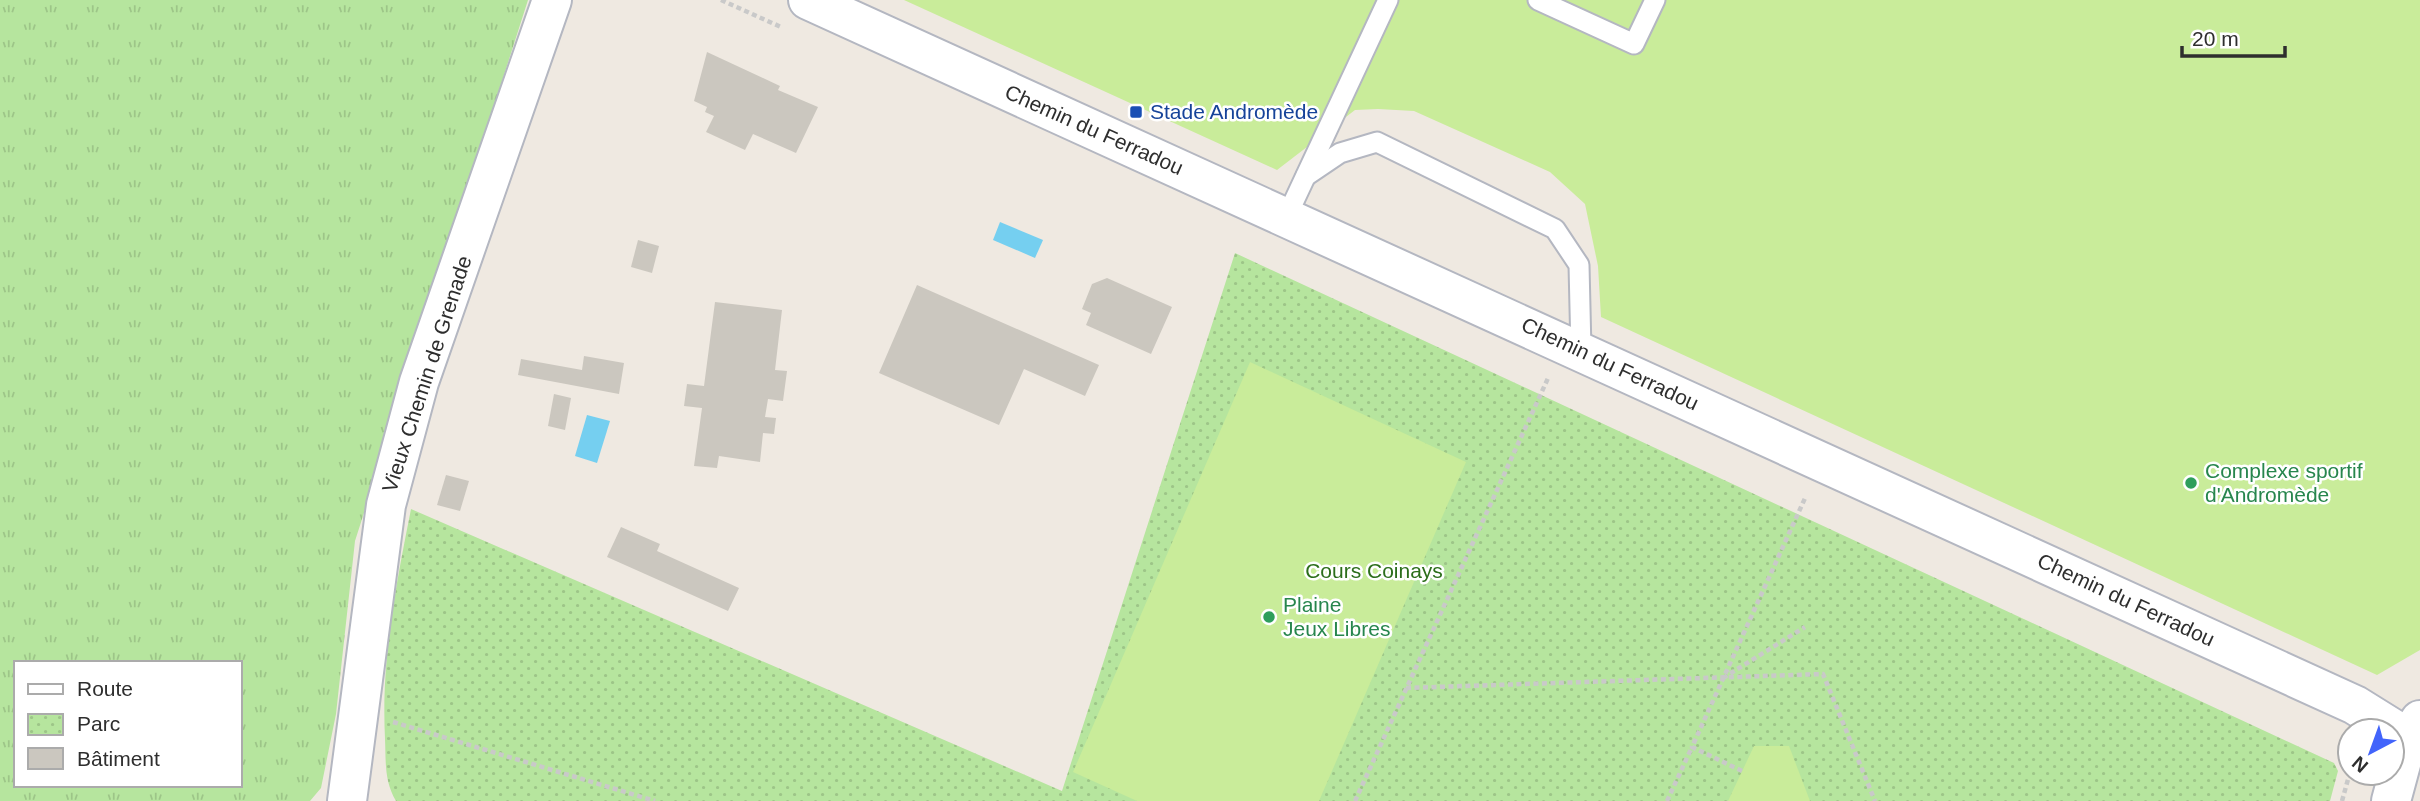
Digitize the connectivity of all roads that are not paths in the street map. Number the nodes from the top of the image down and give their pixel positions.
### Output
1 (552, 0) edge
2 (808, 0) edge
3 (1388, 0) edge
4 (1538, 0) edge
5 (1655, 0) edge
6 (1306, 176) junction
7 (1286, 218) junction
8 (1572, 346) junction
9 (2414, 729) edge
10 (347, 801) edge
11 (2391, 801) edge

1 - 10 street, Vieux Chemin de Grenade
2 - 7 street, Chemin du Ferradou
3 - 6 lane
4 - 5 lane
6 - 7 lane
6 - 8 lane
7 - 8 street, Chemin du Ferradou
8 - 9 street, Chemin du Ferradou
9 - 11 street

